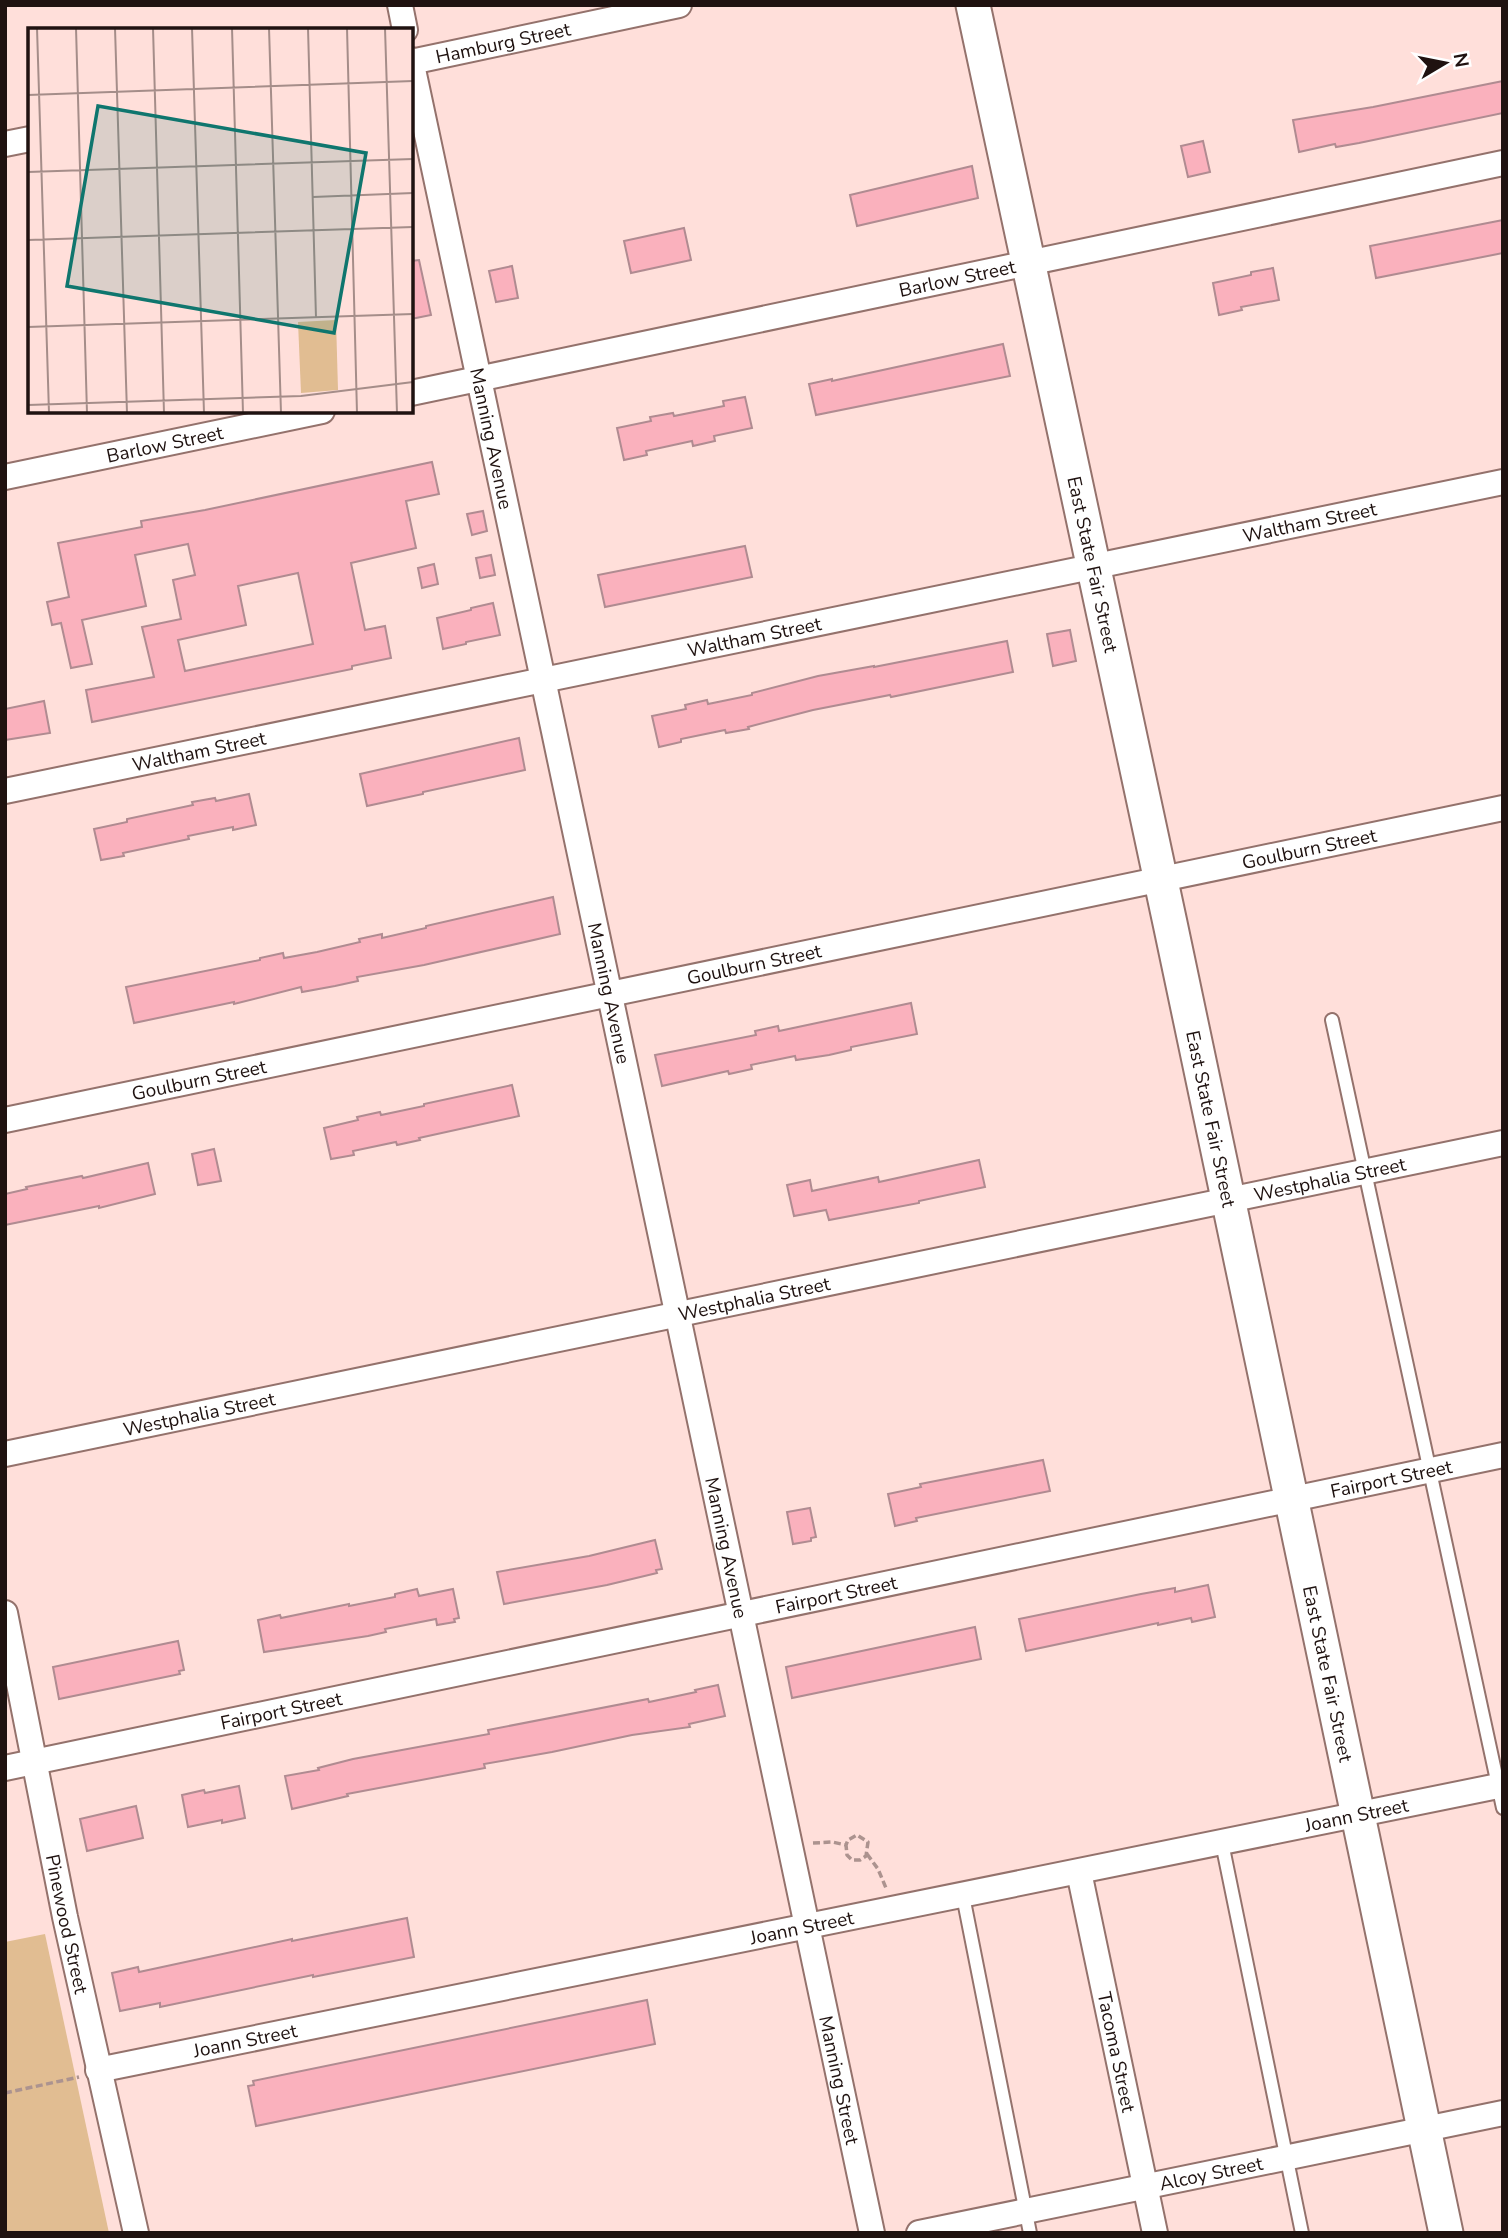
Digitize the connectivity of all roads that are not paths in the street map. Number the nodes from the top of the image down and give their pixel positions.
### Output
1 (400, 5) edge
2 (679, 5) edge
3 (973, 5) edge
4 (405, 28) edge
5 (413, 61) edge
6 (413, 70) edge
7 (28, 139) edge
8 (5, 144) edge
9 (1503, 163) edge
10 (1027, 262) junction
11 (480, 378) junction
12 (413, 393) edge
13 (312, 413) edge
14 (5, 477) edge
15 (1503, 482) edge
16 (1094, 567) junction
17 (542, 679) junction
18 (5, 791) edge
19 (1503, 808) edge
20 (1161, 880) junction
21 (611, 994) junction
22 (1332, 1020) dead end
23 (5, 1120) edge
24 (1503, 1143) edge
25 (1364, 1171) junction
26 (1228, 1200) junction
27 (678, 1315) junction
28 (5, 1454) edge
29 (1503, 1455) edge
30 (1428, 1470) junction
31 (1291, 1499) junction
32 (5, 1613) edge
33 (740, 1614) junction
34 (36, 1762) junction
35 (5, 1768) edge
36 (1501, 1793) edge
37 (1357, 1815) junction
38 (1222, 1843) junction
39 (1079, 1872) junction
40 (962, 1896) junction
41 (807, 1927) junction
42 (89, 2074) junction
43 (1503, 2113) edge
44 (1424, 2129) junction
45 (1286, 2157) junction
46 (1146, 2186) junction
47 (1028, 2222) edge
48 (136, 2233) edge
49 (872, 2233) edge
50 (919, 2233) edge
51 (1156, 2233) edge
52 (1302, 2233) edge
53 (1446, 2233) edge

1 - 4 street
2 - 5 street, Hamburg Street
3 - 10 street, East State Fair Street
6 - 11 street, Manning Avenue
7 - 8 street
9 - 10 street, Barlow Street
10 - 11 street, Barlow Street
10 - 16 street, East State Fair Street
11 - 12 street, Barlow Street
11 - 17 street, Manning Avenue
13 - 14 street, Barlow Street
15 - 16 street, Waltham Street
16 - 17 street, Waltham Street
16 - 20 street, East State Fair Street
17 - 18 street, Waltham Street
17 - 21 street, Manning Avenue
19 - 20 street, Goulburn Street
20 - 21 street, Goulburn Street
20 - 26 street, East State Fair Street
21 - 23 street, Goulburn Street
21 - 27 street, Manning Avenue
22 - 25 lane
24 - 25 street, Westphalia Street
25 - 26 street, Westphalia Street
25 - 30 lane
26 - 27 street, Westphalia Street
26 - 31 street, East State Fair Street
27 - 28 street, Westphalia Street
27 - 33 street, Manning Avenue
29 - 30 street, Fairport Street
30 - 31 street, Fairport Street
30 - 36 lane
31 - 33 street, Fairport Street
31 - 37 street, East State Fair Street
32 - 34 street, Pinewood Street
33 - 34 street, Fairport Street
33 - 41 street, Manning Avenue
34 - 35 street, Fairport Street
34 - 42 street, Pinewood Street
36 - 37 street, Joann Street
37 - 38 street, Joann Street
37 - 44 street, East State Fair Street
38 - 39 street, Joann Street
38 - 45 lane
39 - 40 street, Joann Street
39 - 46 street, Tacoma Street
40 - 41 street, Joann Street
40 - 47 lane
41 - 42 street, Joann Street
41 - 49 street, Manning Street
42 - 48 street, Pinewood Street
43 - 44 street, Alcoy Street
44 - 45 street, Alcoy Street
44 - 53 street, East State Fair Street
45 - 46 street, Alcoy Street
45 - 52 lane
46 - 47 street, Alcoy Street
46 - 51 street, Tacoma Street
47 - 50 street, Alcoy Street

